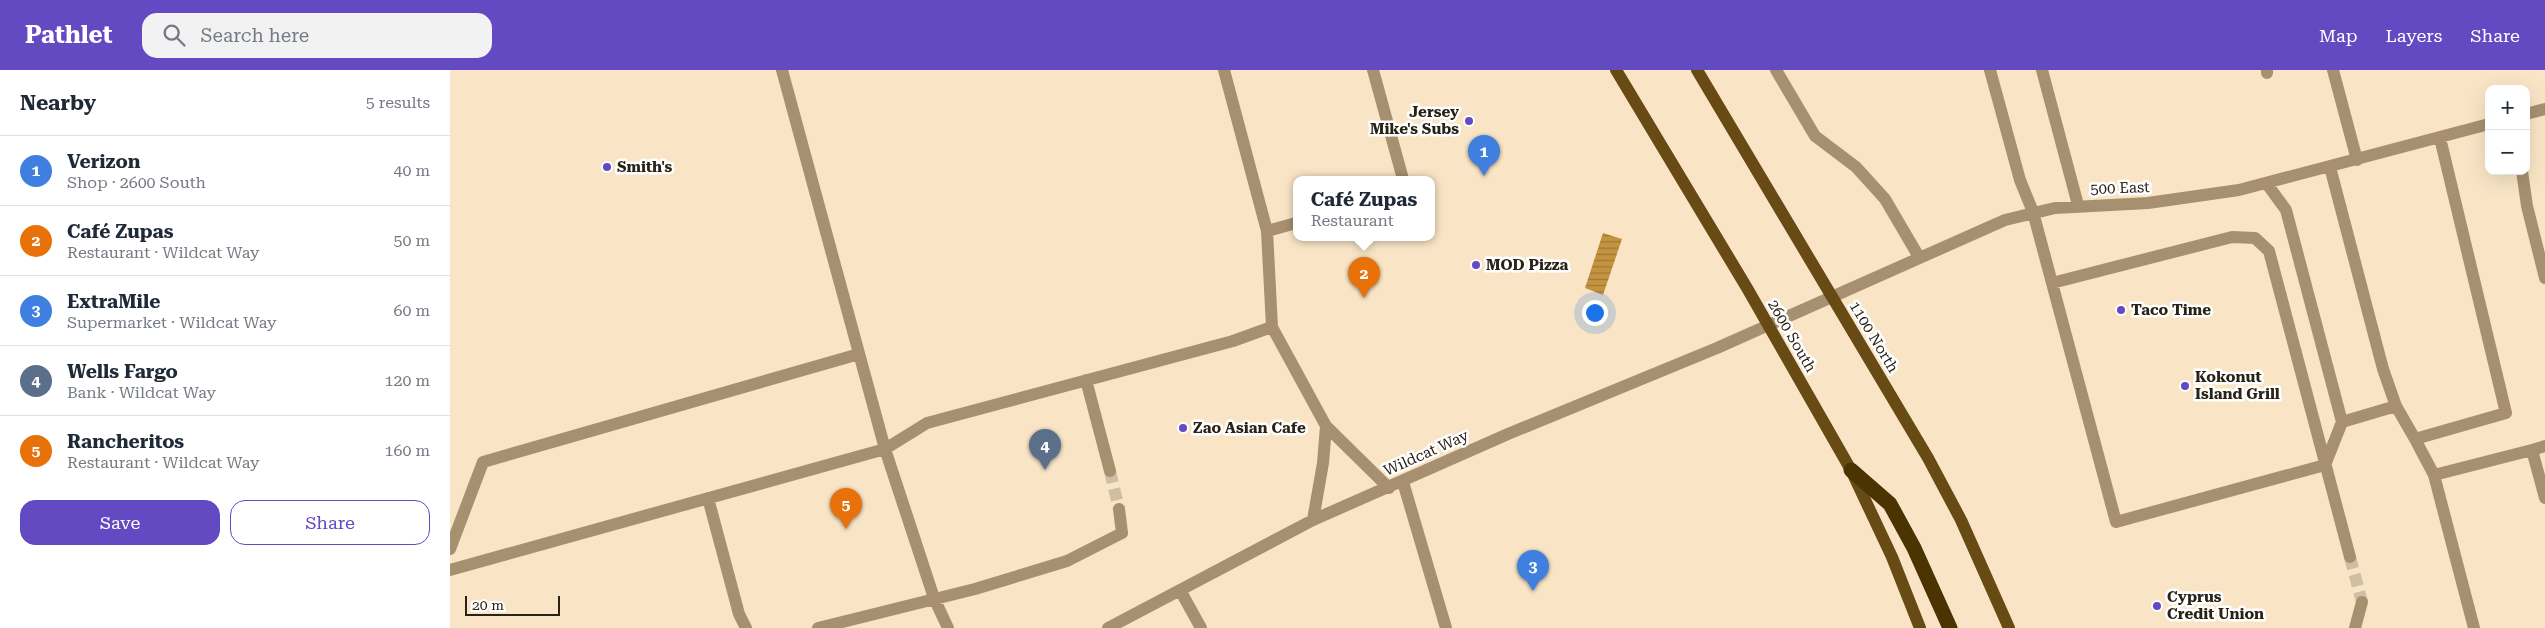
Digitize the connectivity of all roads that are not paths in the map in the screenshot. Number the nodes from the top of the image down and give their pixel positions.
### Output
1 (782, 70) edge
2 (1224, 70) edge
3 (1373, 70) edge
4 (1616, 70) edge
5 (1697, 70) edge
6 (1776, 70) edge
7 (1990, 70) edge
8 (2042, 70) edge
9 (2333, 70) edge
10 (2545, 109) edge
11 (2530, 113) edge
12 (2485, 125) edge
13 (2440, 138) junction
14 (2357, 160) junction
15 (2330, 167) junction
16 (2523, 175) edge
17 (1402, 176) edge
18 (2267, 184) junction
19 (2078, 205) junction
20 (2033, 212) junction
21 (1293, 224) edge
22 (1268, 231) junction
23 (1919, 257) junction
24 (2545, 278) edge
25 (2052, 282) junction
26 (1832, 297) junction
27 (1767, 325) junction
28 (1272, 327) junction
29 (859, 354) junction
30 (1086, 380) junction
31 (2396, 406) junction
32 (2342, 422) junction
33 (1326, 426) junction
34 (2415, 439) junction
35 (2545, 446) edge
36 (885, 449) junction
37 (2532, 450) junction
38 (2326, 465) junction
39 (1851, 470) junction
40 (1110, 471) tunnel mouth
41 (2434, 475) junction
42 (1403, 482) junction
43 (1389, 488) junction
44 (708, 498) junction
45 (2545, 498) edge
46 (1119, 509) tunnel mouth
47 (1313, 520) junction
48 (450, 549) edge
49 (2350, 557) tunnel mouth
50 (450, 570) edge
51 (1180, 590) junction
52 (934, 598) junction
53 (2362, 602) tunnel mouth
54 (746, 628) edge
55 (818, 628) edge
56 (948, 628) edge
57 (1108, 628) edge
58 (1201, 628) edge
59 (1446, 628) edge
60 (1920, 628) edge
61 (1950, 628) edge
62 (2009, 628) edge
63 (2355, 628) edge
64 (2474, 628) edge

1 - 29 street
2 - 22 street
3 - 17 street
4 - 27 main road, 2600 South
5 - 26 main road, 1100 North
6 - 23 street
7 - 20 street
8 - 19 street
9 - 14 street
10 - 11 street
12 - 13 street, 500 East
13 - 14 street, 500 East
13 - 34 street
14 - 15 street, 500 East
15 - 18 street, 500 East
15 - 31 street
16 - 24 street
18 - 19 street, 500 East
18 - 32 street
19 - 20 street, 500 East
20 - 23 street, 500 East
20 - 25 street
21 - 22 street
22 - 28 street
23 - 26 street, 500 East
25 - 38 street
25 - 38 street
26 - 27 street, 500 East
26 - 62 main road, 1100 North
27 - 39 main road, 2600 South
27 - 42 street, Wildcat Way
28 - 30 street
28 - 33 street
29 - 36 street
29 - 48 street
30 - 36 street
30 - 40 street
31 - 32 street
31 - 34 street
32 - 38 street
33 - 43 street
33 - 47 street
34 - 41 street
35 - 37 street
36 - 44 street
36 - 52 street
37 - 41 street
37 - 45 street
38 - 49 street
39 - 60 main road, 2600 South
39 - 61 highway
41 - 64 street
42 - 43 street, Wildcat Way
42 - 59 street
43 - 47 street, Wildcat Way
44 - 50 street
44 - 54 street
46 - 52 street
47 - 51 street, Wildcat Way
51 - 57 street, Wildcat Way
51 - 58 street
52 - 55 street
52 - 56 street
53 - 63 street

